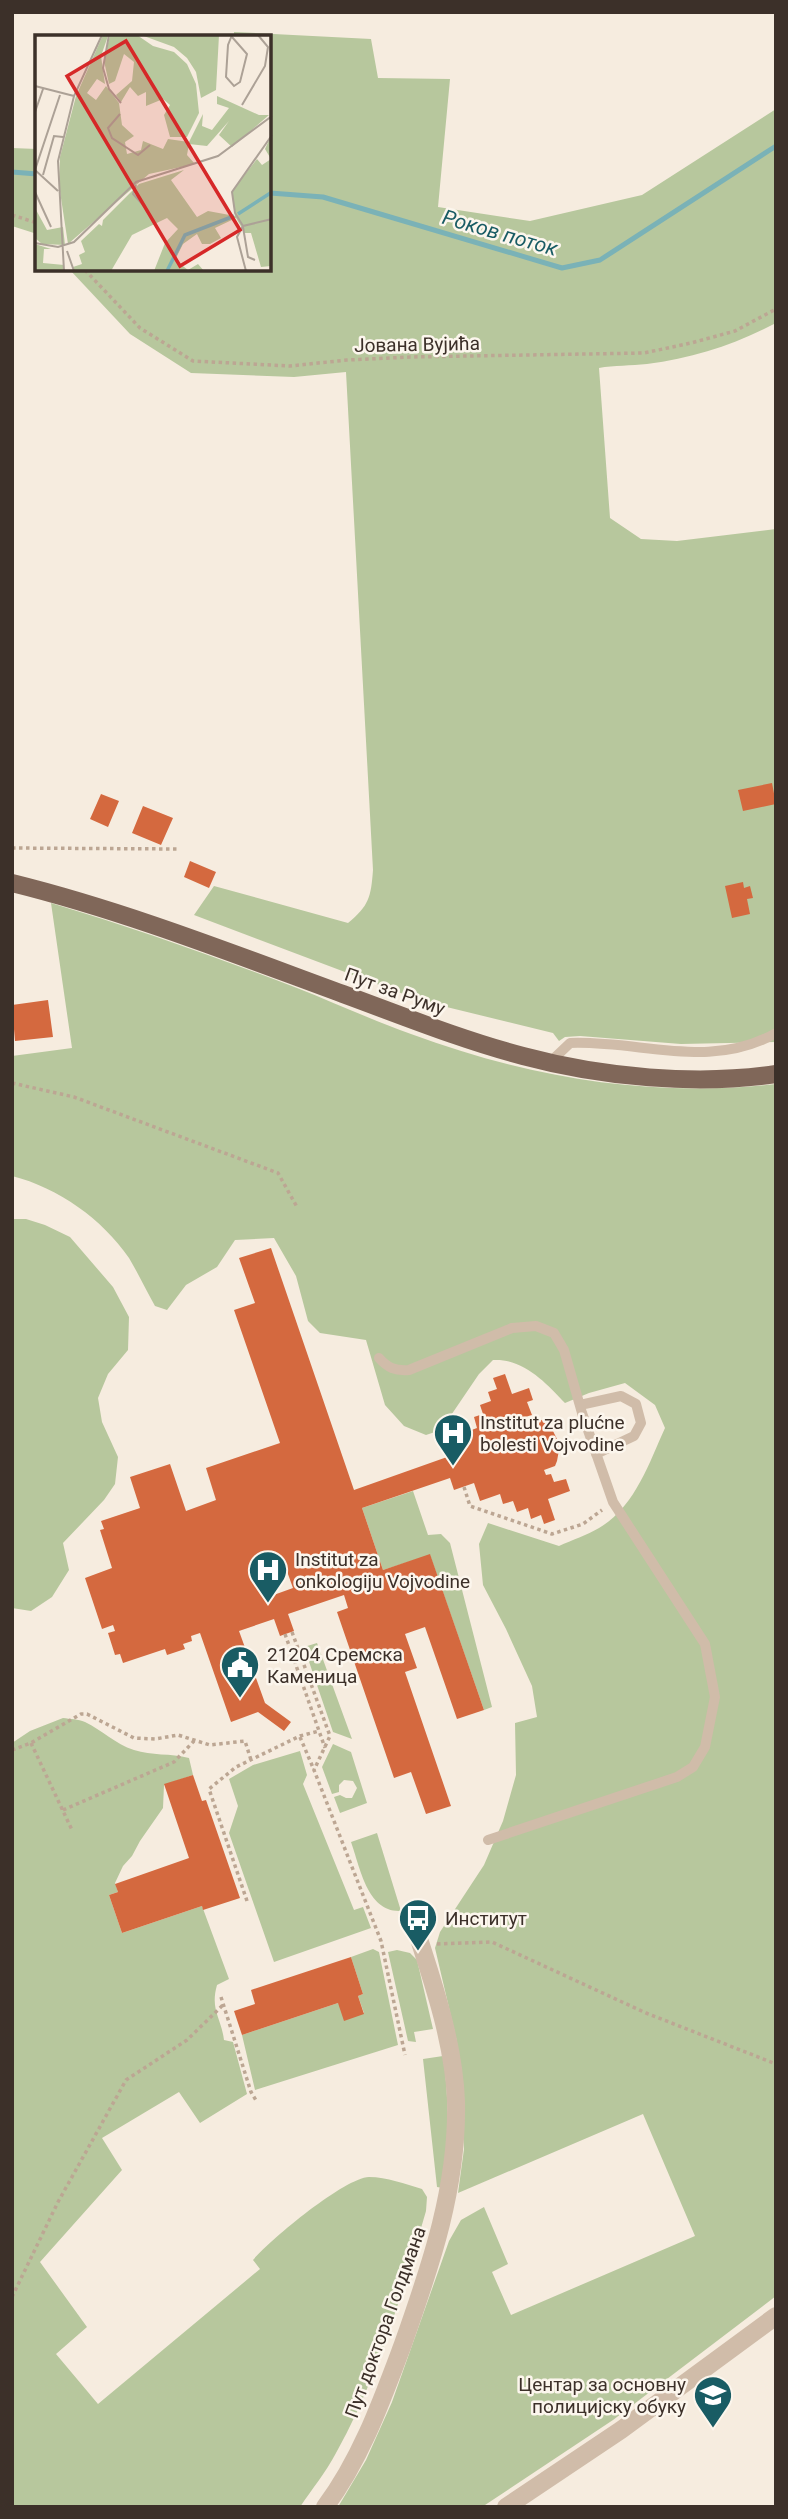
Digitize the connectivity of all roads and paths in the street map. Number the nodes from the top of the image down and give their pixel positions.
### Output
1 (12, 215) edge
2 (35, 222) edge
3 (86, 271) edge
4 (776, 309) edge
5 (12, 848) edge
6 (179, 849) dead end
7 (12, 883) edge
8 (776, 1033) edge
9 (550, 1062) junction
10 (776, 1074) edge
11 (12, 1083) edge
12 (296, 1207) dead end
13 (379, 1358) dead end
14 (580, 1405) junction
15 (596, 1454) junction
16 (464, 1487) dead end
17 (613, 1502) junction
18 (292, 1632) dead end
19 (285, 1634) dead end
20 (318, 1731) junction
21 (300, 1736) junction
22 (194, 1741) junction
23 (32, 1743) junction
24 (325, 1748) junction
25 (12, 1750) edge
26 (250, 1760) junction
27 (314, 1770) junction
28 (63, 1811) junction
29 (72, 1830) dead end
30 (488, 1840) dead end
31 (247, 1900) dead end
32 (420, 1940) joint
33 (221, 1997) dead end
34 (223, 2005) junction
35 (405, 2056) dead end
36 (776, 2064) edge
37 (257, 2102) dead end
38 (12, 2297) edge
39 (776, 2316) edge
40 (325, 2507) edge
41 (506, 2507) edge

1 - 2 path
3 - 4 path, Јована Вујића
5 - 6 path
7 - 9 main road, Пут за Руму
8 - 9 lane
9 - 10 main road, Пут за Руму
11 - 12 path
13 - 14 lane
14 - 15 lane
14 - 15 lane
15 - 17 lane
16 - 17 path
17 - 30 lane
18 - 24 path
19 - 20 path
20 - 21 path
20 - 24 path
21 - 26 path
21 - 27 path
22 - 23 path
22 - 26 path
22 - 28 path
23 - 25 path
23 - 28 path
24 - 27 path
26 - 31 path
27 - 35 path
28 - 29 path
32 - 36 path
32 - 40 street, Пут доктора Голдмана
33 - 34 path
34 - 37 path
34 - 38 path
39 - 41 street

